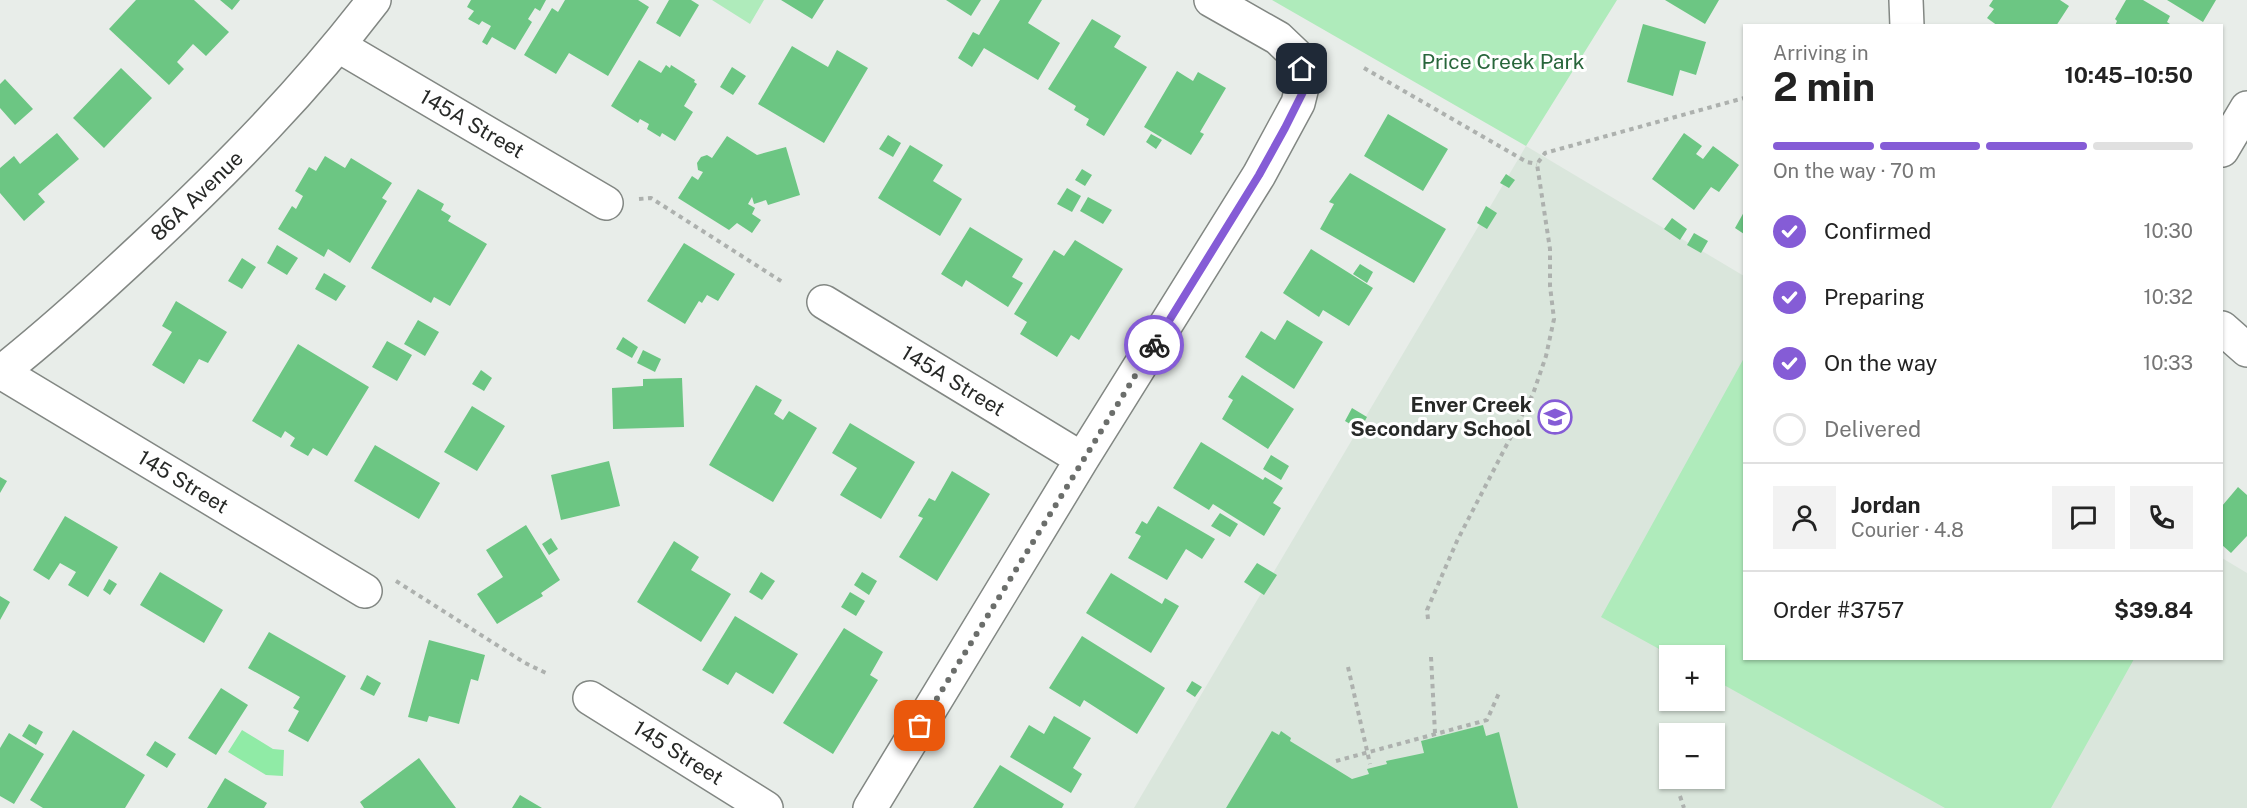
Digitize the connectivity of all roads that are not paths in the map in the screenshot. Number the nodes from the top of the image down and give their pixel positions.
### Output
1 (374, 0) edge
2 (1211, 0) edge
3 (1906, 0) edge
4 (1907, 24) edge
5 (339, 46) junction
6 (2247, 108) edge
7 (2223, 148) edge
8 (606, 203) road end
9 (825, 302) dead end
10 (2223, 329) edge
11 (2247, 350) edge
12 (1, 373) edge
13 (1082, 459) junction
14 (365, 591) road end
15 (590, 698) dead end
16 (766, 808) edge
17 (870, 808) edge

1 - 5 street, 86A Avenue
2 - 13 street
3 - 4 street
5 - 8 street, 145A Street
5 - 12 street, 86A Avenue
6 - 7 street
9 - 13 street, 145A Street
10 - 11 street
12 - 14 street, 145 Street
13 - 17 street
15 - 16 street, 145 Street

